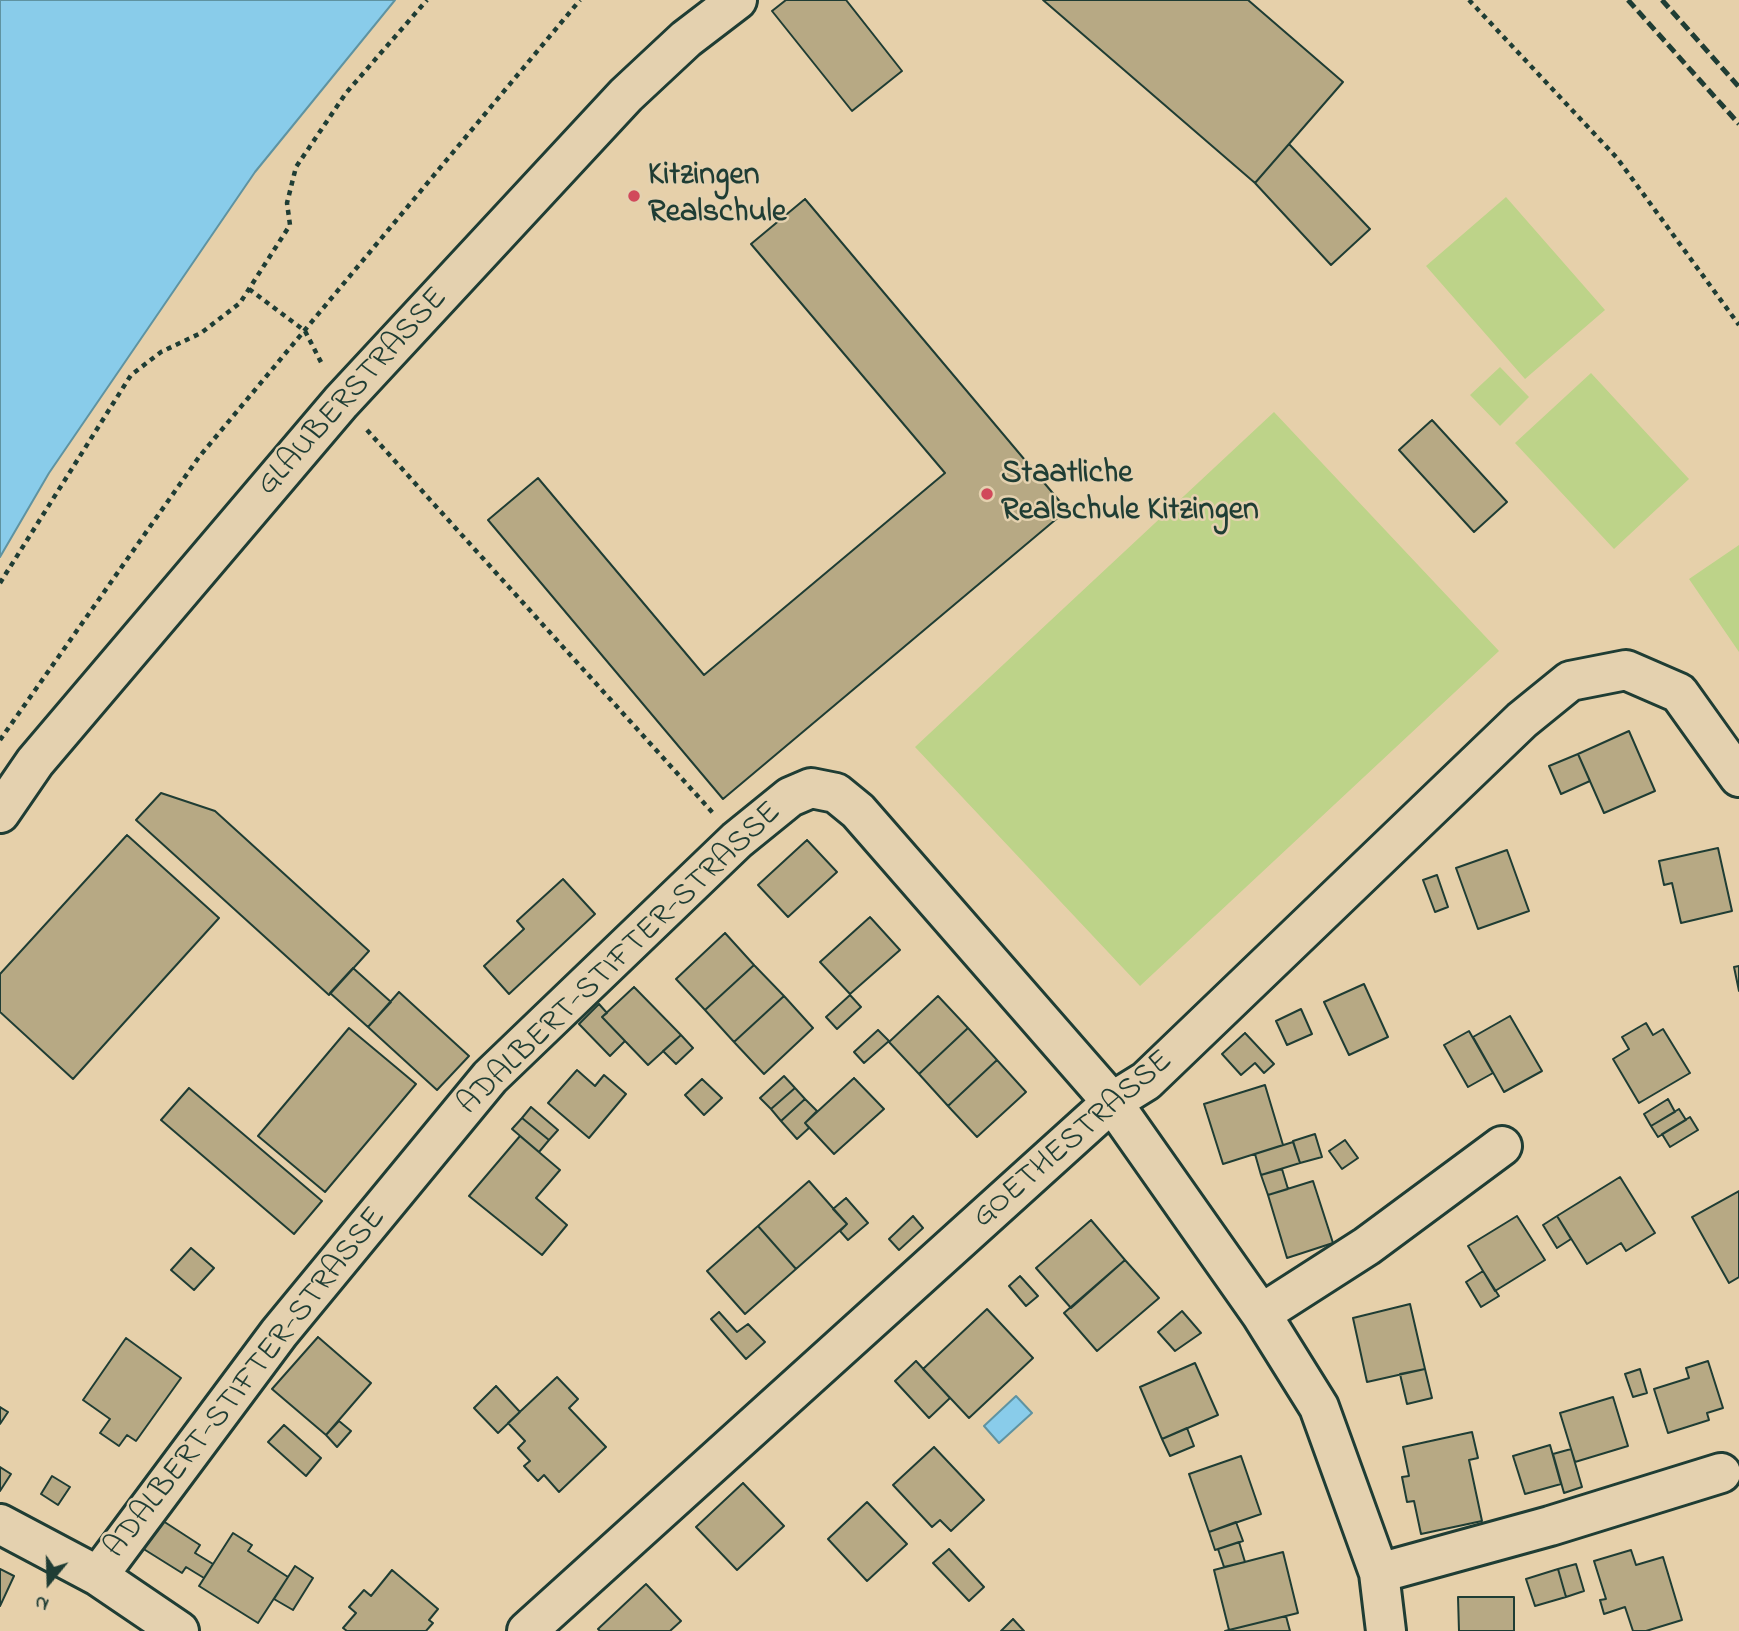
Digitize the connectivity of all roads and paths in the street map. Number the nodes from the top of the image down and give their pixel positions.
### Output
1 (427, 0) edge
2 (580, 0) edge
3 (737, 0) edge
4 (1469, 0) edge
5 (248, 289) junction
6 (1739, 325) edge
7 (304, 331) junction
8 (347, 397) junction
9 (0, 583) edge
10 (0, 740) edge
11 (1739, 777) edge
12 (0, 813) edge
13 (737, 840) junction
14 (1112, 1102) junction
15 (1502, 1146) dead end
16 (1261, 1314) junction
17 (1721, 1473) dead end
18 (0, 1524) edge
19 (1379, 1573) junction
20 (98, 1577) junction
21 (179, 1631) edge
22 (527, 1631) edge
23 (1386, 1631) edge

1 - 5 path
2 - 7 path
3 - 8 street, GLAUBERSTRASSE
4 - 6 path
5 - 7 path
5 - 9 path
7 - 8 path
7 - 10 path
8 - 12 street, GLAUBERSTRASSE
8 - 13 path
11 - 14 street, GOETHESTRASSE
13 - 14 street, ADALBERT-STIFTER-STRASSE
13 - 20 street, ADALBERT-STIFTER-STRASSE
14 - 16 street, ADALBERT-STIFTER-STRASSE
14 - 22 street, GOETHESTRASSE
15 - 16 street
16 - 19 street, ADALBERT-STIFTER-STRASSE
17 - 19 street
18 - 20 street
19 - 23 street, ADALBERT-STIFTER-STRASSE
20 - 21 street, ADALBERT-STIFTER-STRASSE

